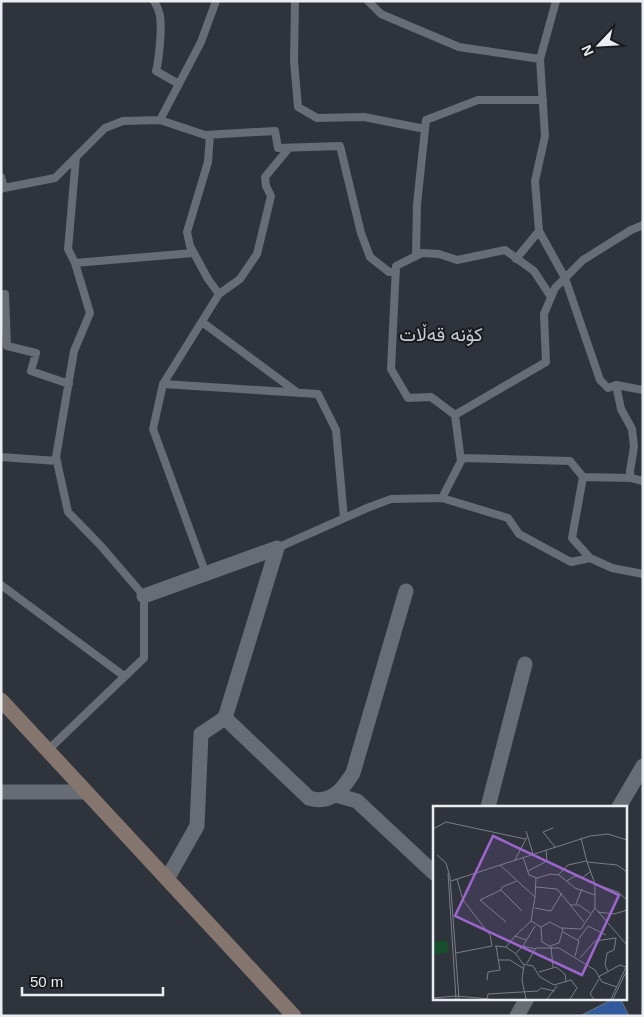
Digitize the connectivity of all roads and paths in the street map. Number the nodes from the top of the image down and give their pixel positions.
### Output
1 (154, 1) edge
2 (216, 1) edge
3 (295, 1) edge
4 (368, 1) edge
5 (556, 1) edge
6 (540, 59) junction
7 (179, 84) junction
8 (543, 100) junction
9 (160, 120) junction
10 (425, 129) junction
11 (210, 135) junction
12 (288, 148) junction
13 (76, 157) junction
14 (1, 177) edge
15 (2, 188) edge
16 (643, 225) edge
17 (539, 231) junction
18 (193, 253) junction
19 (416, 256) junction
20 (516, 258) junction
21 (75, 263) junction
22 (396, 272) junction
23 (565, 278) junction
24 (1, 294) edge
25 (219, 294) junction
26 (551, 297) junction
27 (202, 322) junction
28 (69, 384) junction
29 (163, 384) junction
30 (616, 385) junction
31 (643, 390) edge
32 (298, 393) junction
33 (455, 415) junction
34 (1, 457) edge
35 (461, 458) junction
36 (57, 461) junction
37 (583, 478) junction
38 (631, 478) junction
39 (643, 481) edge
40 (442, 498) junction
41 (344, 518) junction
42 (277, 548) junction
43 (590, 558) junction
44 (206, 574) junction
45 (643, 574) edge
46 (1, 585) edge
47 (406, 591) dead end
48 (144, 596) junction
49 (525, 664) dead end
50 (124, 676) junction
51 (1, 700) edge
52 (225, 718) junction
53 (48, 750) junction
54 (643, 766) edge
55 (1, 792) edge
56 (86, 792) junction
57 (336, 795) junction
58 (488, 806) edge
59 (621, 806) edge
60 (433, 872) edge
61 (167, 879) junction
62 (526, 1000) edge
63 (294, 1016) edge
64 (516, 1016) edge

1 - 7 lane
2 - 7 lane
3 - 10 lane
4 - 6 lane
5 - 6 lane
6 - 8 lane
7 - 9 lane
8 - 10 lane
8 - 17 lane
9 - 11 lane
9 - 13 lane
10 - 19 lane
11 - 12 lane
11 - 18 lane
12 - 22 lane
12 - 25 lane
13 - 15 lane
13 - 21 lane
14 - 15 lane
16 - 23 lane
17 - 20 lane
17 - 23 lane
18 - 21 lane
18 - 25 lane
19 - 20 lane
19 - 22 lane
20 - 26 lane
21 - 28 lane
22 - 33 lane
23 - 26 lane
23 - 30 lane
24 - 28 lane
25 - 27 lane
26 - 33 lane
27 - 29 lane
27 - 32 lane
28 - 36 lane
29 - 32 lane
29 - 44 lane
30 - 31 lane
30 - 38 lane
32 - 41 lane
33 - 35 lane
34 - 36 lane
35 - 37 lane
35 - 40 lane
36 - 48 lane
37 - 38 lane
37 - 43 lane
38 - 39 lane
40 - 41 lane
40 - 43 lane
41 - 42 lane
42 - 44 street
42 - 52 street
43 - 45 lane
44 - 48 street
46 - 50 lane
47 - 57 street
48 - 50 lane
49 - 58 street
50 - 53 lane
51 - 53 street
52 - 57 street
52 - 61 street
53 - 56 street
54 - 59 street
55 - 56 street
56 - 61 street
57 - 60 street
61 - 63 street
62 - 64 street

